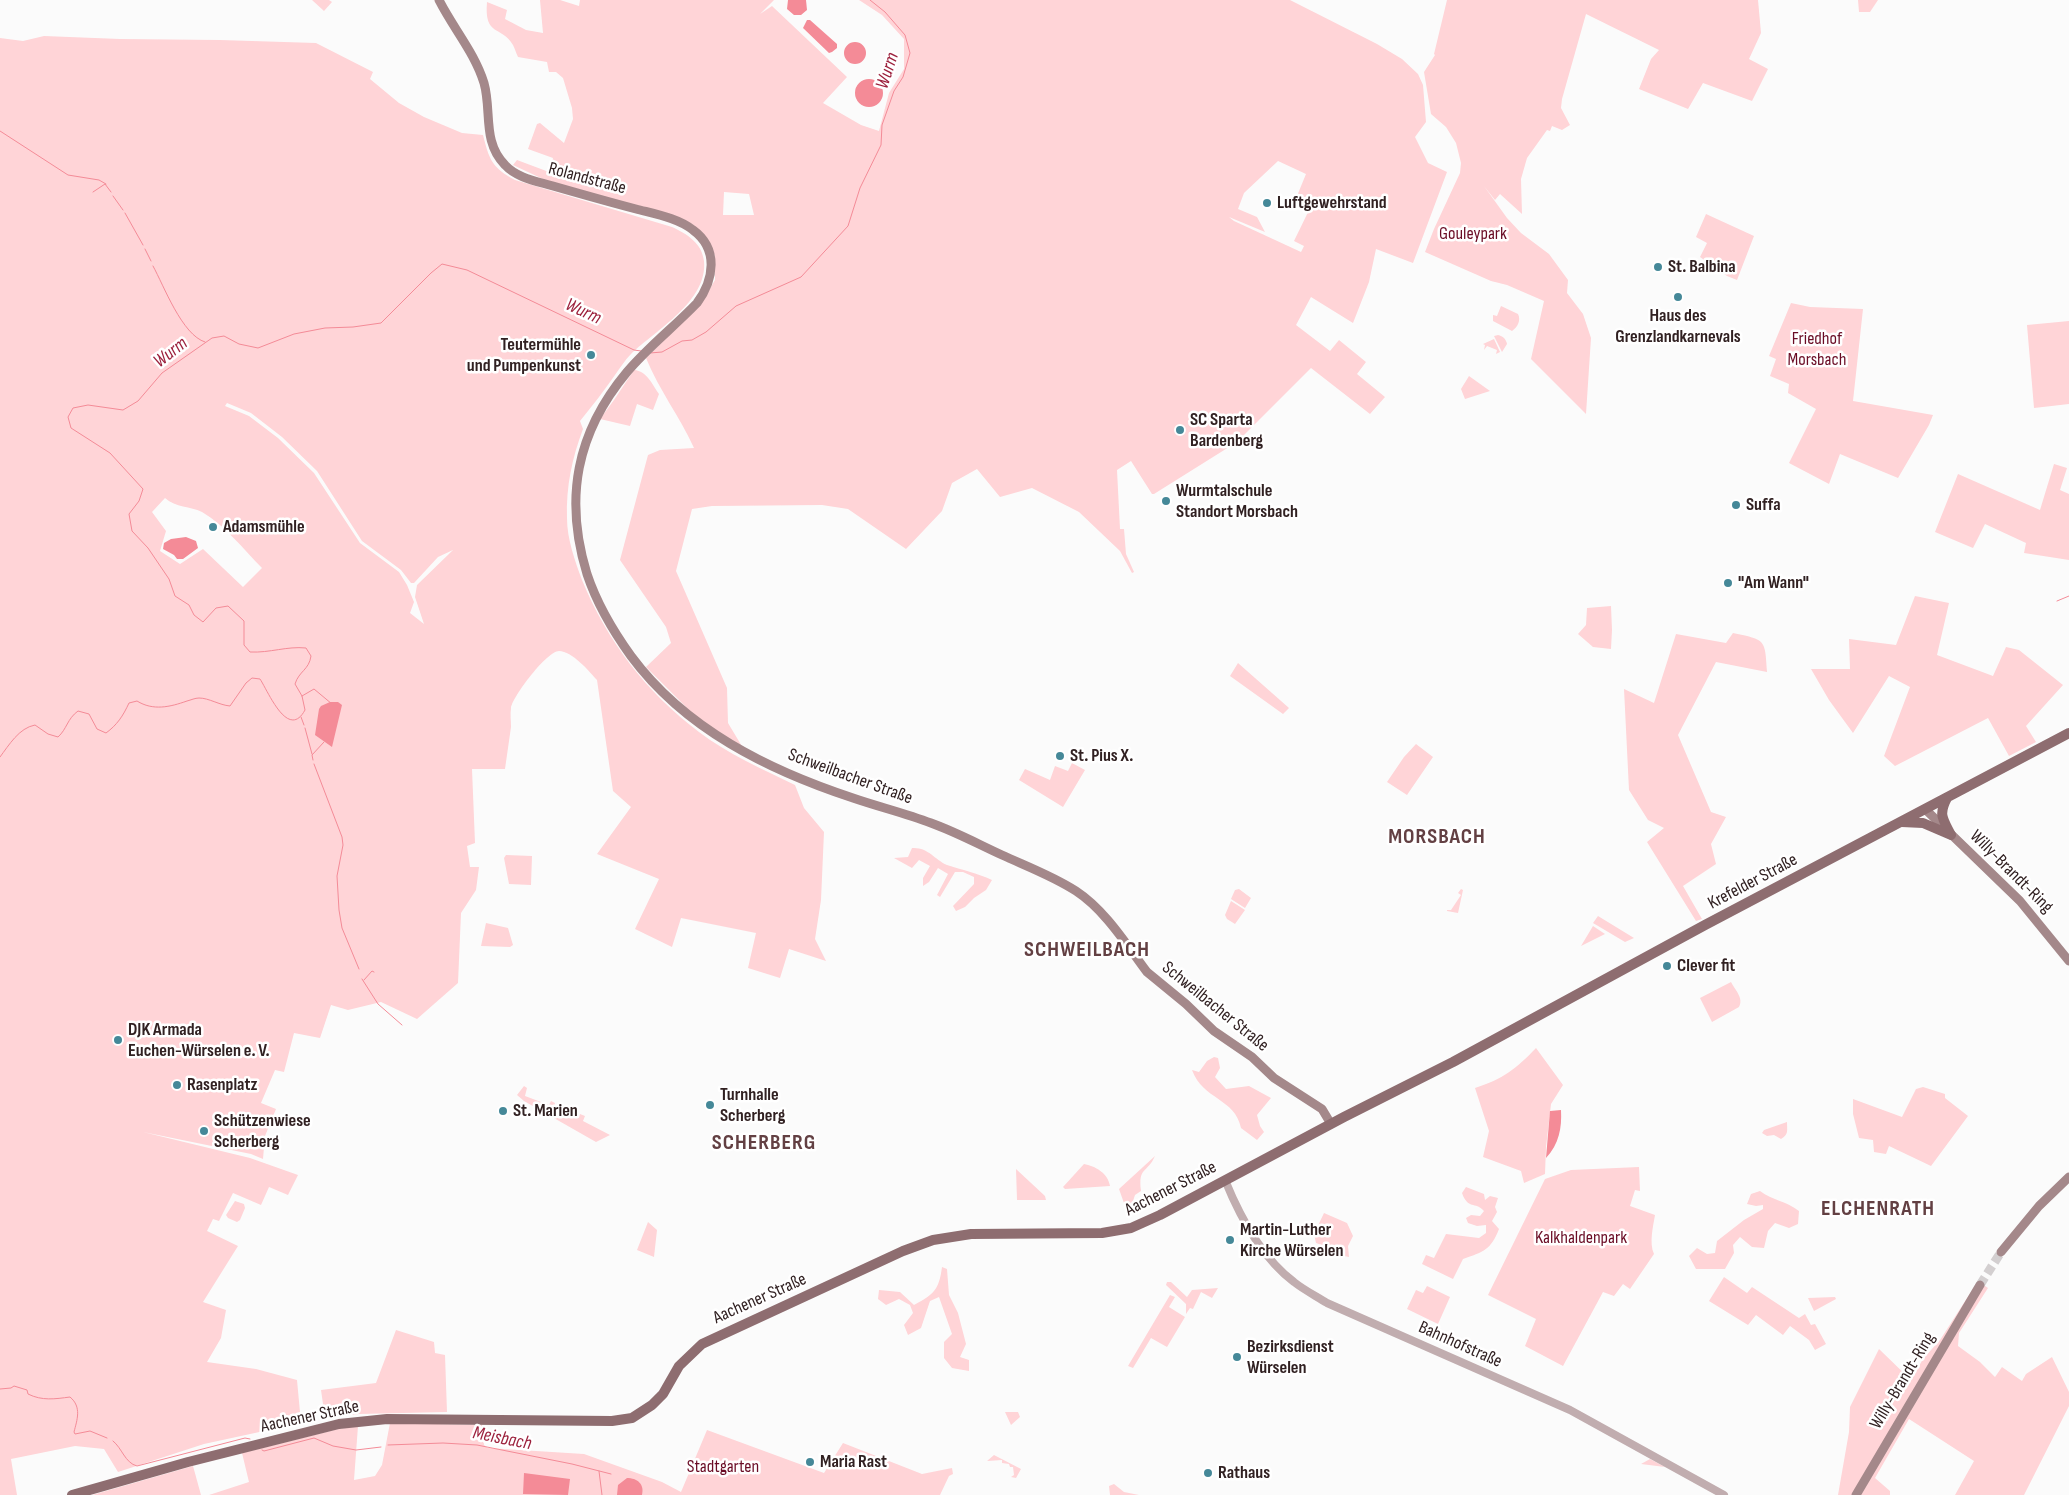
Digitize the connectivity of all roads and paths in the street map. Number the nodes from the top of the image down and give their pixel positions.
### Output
1 (439, 0) edge
2 (650, 349) joint
3 (2069, 733) edge
4 (1947, 798) junction
5 (1925, 809) junction
6 (1901, 822) junction
7 (1951, 835) junction
8 (2069, 961) edge
9 (1453, 1062) joint
10 (1331, 1124) junction
11 (2069, 1177) edge
12 (1225, 1180) junction
13 (2001, 1252) tunnel mouth
14 (1980, 1285) tunnel mouth
15 (72, 1495) edge
16 (1724, 1495) edge
17 (1856, 1495) edge

1 - 2 main road, Rolandstraße
2 - 10 main road, Schweilbacher Straße
3 - 4 main road, Krefelder Straße
4 - 5 main road, Krefelder Straße
4 - 7 main road
5 - 6 main road, Krefelder Straße
5 - 7 main road, Willy-Brandt-Ring
6 - 7 main road
6 - 9 main road, Krefelder Straße
7 - 8 main road, Willy-Brandt-Ring
9 - 10 main road, Aachener Straße
10 - 12 main road, Aachener Straße
11 - 13 main road
12 - 15 main road, Aachener Straße
12 - 16 street, Bahnhofstraße
14 - 17 main road, Willy-Brandt-Ring

